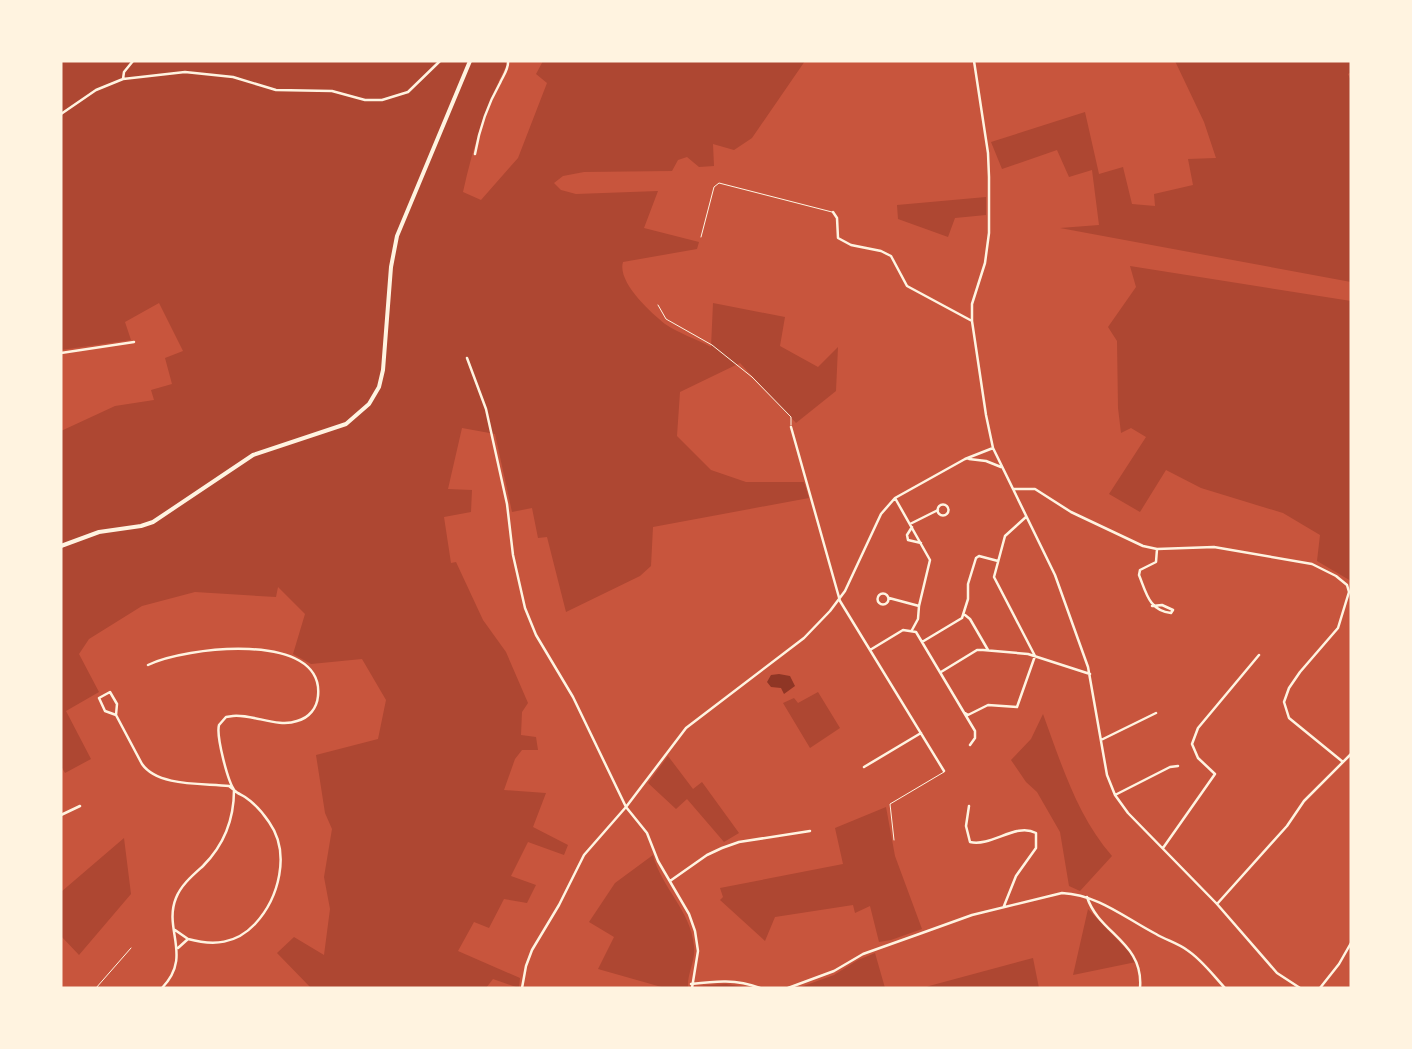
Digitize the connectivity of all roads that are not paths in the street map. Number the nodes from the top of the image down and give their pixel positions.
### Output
1 (133, 61) edge
2 (440, 61) edge
3 (470, 61) edge
4 (508, 61) edge
5 (974, 61) edge
6 (124, 79) junction
7 (61, 114) edge
8 (474, 154) dead end
9 (833, 212) joint
10 (701, 237) dead end
11 (658, 305) dead end
12 (972, 321) junction
13 (134, 342) dead end
14 (61, 353) edge
15 (467, 358) dead end
16 (791, 427) joint
17 (993, 448) junction
18 (964, 459) junction
19 (1001, 467) junction
20 (1013, 489) junction
21 (895, 498) junction
22 (938, 510) junction
23 (1026, 517) junction
24 (911, 525) junction
25 (921, 543) junction
26 (61, 546) edge
27 (1157, 549) junction
28 (998, 561) junction
29 (888, 598) junction
30 (840, 600) junction
31 (919, 606) junction
32 (1152, 606) junction
33 (965, 615) junction
34 (912, 630) junction
35 (922, 642) junction
36 (870, 650) junction
37 (988, 651) junction
38 (1259, 654) dead end
39 (1035, 656) junction
40 (148, 665) dead end
41 (940, 672) junction
42 (1090, 674) junction
43 (965, 713) junction
44 (1156, 713) dead end
45 (116, 715) junction
46 (921, 733) junction
47 (1101, 740) junction
48 (970, 745) dead end
49 (1351, 754) edge
50 (1343, 762) junction
51 (1178, 766) dead end
52 (864, 767) dead end
53 (944, 772) joint
54 (234, 790) junction
55 (1116, 795) junction
56 (80, 806) dead end
57 (969, 806) dead end
58 (626, 807) junction
59 (61, 815) edge
60 (810, 831) dead end
61 (894, 840) dead end
62 (1163, 848) junction
63 (670, 881) junction
64 (1088, 897) junction
65 (1217, 904) junction
66 (1004, 906) junction
67 (175, 930) junction
68 (188, 939) junction
69 (1351, 943) edge
70 (131, 948) dead end
71 (178, 948) junction
72 (692, 986) edge
73 (96, 988) edge
74 (162, 988) edge
75 (522, 988) edge
76 (760, 988) edge
77 (788, 988) edge
78 (1140, 988) edge
79 (1224, 988) edge
80 (1300, 988) edge
81 (1320, 988) edge

1 - 6 street
2 - 6 street
3 - 26 main road
4 - 8 street
5 - 12 street
6 - 7 street
9 - 10 lane
9 - 12 street
11 - 16 lane
12 - 17 street
13 - 14 street
15 - 58 street
16 - 30 street
17 - 18 street
17 - 19 street
18 - 19 street
18 - 21 street
19 - 20 street
20 - 23 street
20 - 27 street
21 - 24 street
21 - 30 street
22 - 22 street
22 - 24 street
23 - 28 street
23 - 42 street
24 - 25 street
24 - 25 street
25 - 31 street
27 - 32 street
27 - 50 street
28 - 33 street
28 - 39 street
29 - 29 street
29 - 31 street
30 - 36 street
30 - 58 street
31 - 34 street
32 - 32 street
33 - 35 street
33 - 37 street
34 - 35 street
34 - 36 street
35 - 41 street
36 - 46 street
37 - 39 street
37 - 41 street
38 - 62 street
39 - 42 street
39 - 43 street
40 - 54 street
41 - 43 street
42 - 47 street
43 - 48 street
44 - 47 street
45 - 45 street
45 - 54 street
46 - 52 street
46 - 53 street
47 - 55 street
49 - 50 street
50 - 65 street
51 - 55 street
53 - 61 lane
54 - 67 street
54 - 68 street
55 - 62 street
56 - 59 street
57 - 66 street
58 - 63 street
58 - 75 street
60 - 63 street
62 - 65 street
63 - 72 street
64 - 66 street
64 - 78 street
64 - 79 street
65 - 80 street
66 - 77 street
67 - 68 street
67 - 71 street
68 - 71 street
69 - 81 street
70 - 73 lane
71 - 74 street
72 - 76 street

